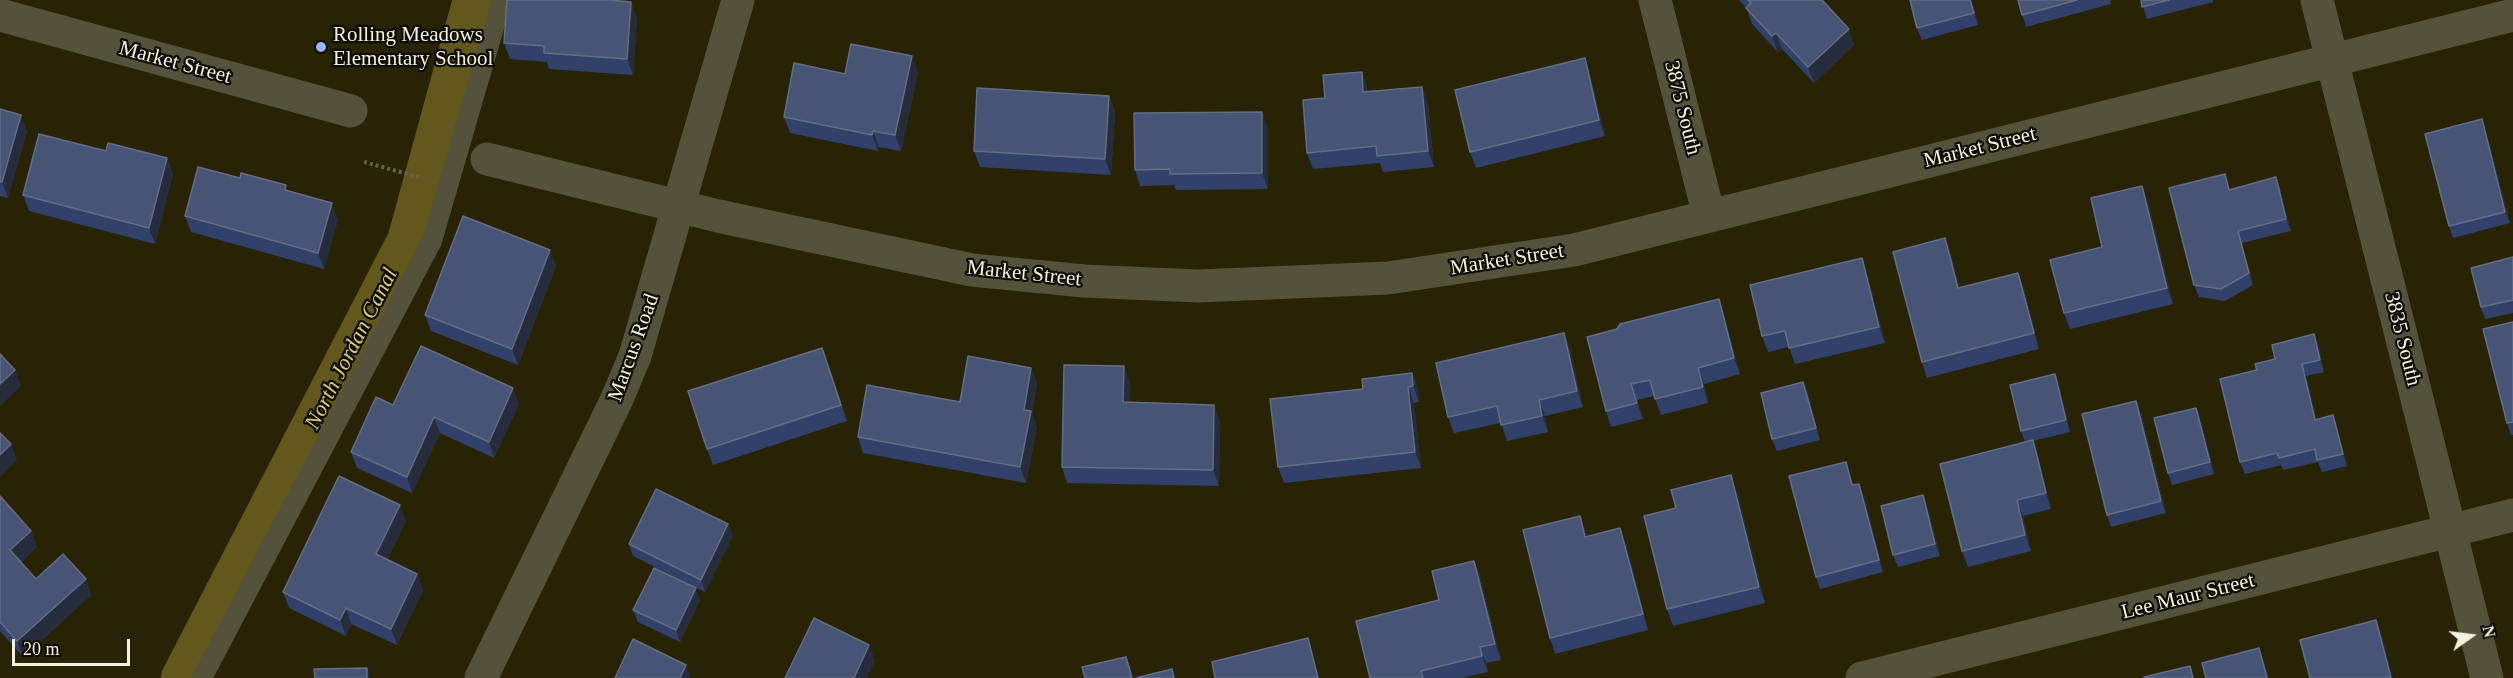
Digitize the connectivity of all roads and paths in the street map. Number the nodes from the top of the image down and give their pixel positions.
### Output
1 (502, 0) edge
2 (738, 0) edge
3 (1655, 0) edge
4 (2317, 0) edge
5 (0, 15) edge
6 (2513, 15) edge
7 (2332, 61) junction
8 (351, 111) dead end
9 (487, 159) dead end
10 (678, 206) junction
11 (1709, 216) junction
12 (2513, 515) edge
13 (2450, 531) junction
14 (202, 678) edge
15 (481, 678) edge
16 (1862, 678) edge
17 (2487, 678) edge

1 - 14 lane
2 - 10 street, Marcus Road
3 - 11 street, 3875 South
4 - 7 street, 3835 South
5 - 8 street, Market Street
6 - 7 street, Market Street
7 - 11 street, Market Street
7 - 13 street, 3835 South
9 - 10 street, Market Street
10 - 11 street, Market Street
10 - 15 street, Marcus Road
12 - 13 street, Lee Maur Street
13 - 16 street, Lee Maur Street
13 - 17 street, 3835 South

